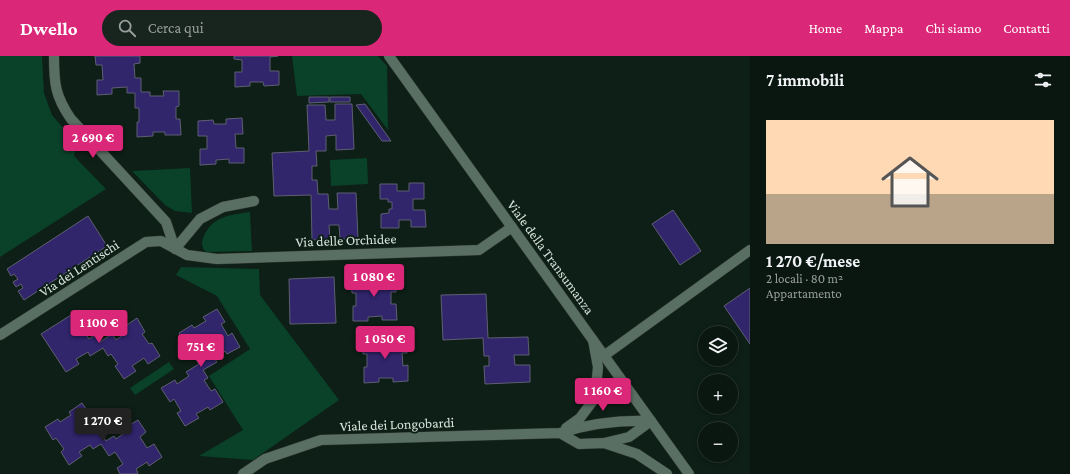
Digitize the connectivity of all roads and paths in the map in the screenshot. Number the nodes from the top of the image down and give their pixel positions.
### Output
1 (54, 56) edge
2 (389, 56) edge
3 (254, 200) dead end
4 (512, 227) junction
5 (176, 248) junction
6 (750, 250) edge
7 (0, 335) edge
8 (593, 340) junction
9 (605, 355) junction
10 (651, 421) junction
11 (560, 432) junction
12 (604, 443) junction
13 (243, 474) edge
14 (667, 474) edge
15 (689, 474) edge

1 - 5 street
2 - 4 street, Viale della Transumanza
3 - 5 street
4 - 5 street, Via delle Orchidee
4 - 8 street, Viale della Transumanza
5 - 7 street, Via dei Lentischi
6 - 9 street
8 - 9 street, Viale della Transumanza
8 - 11 street
9 - 10 street, Viale della Transumanza
10 - 11 street, Viale dei Longobardi
10 - 12 street
10 - 15 street, Viale della Transumanza
11 - 12 street
11 - 13 street, Viale dei Longobardi
12 - 14 street

